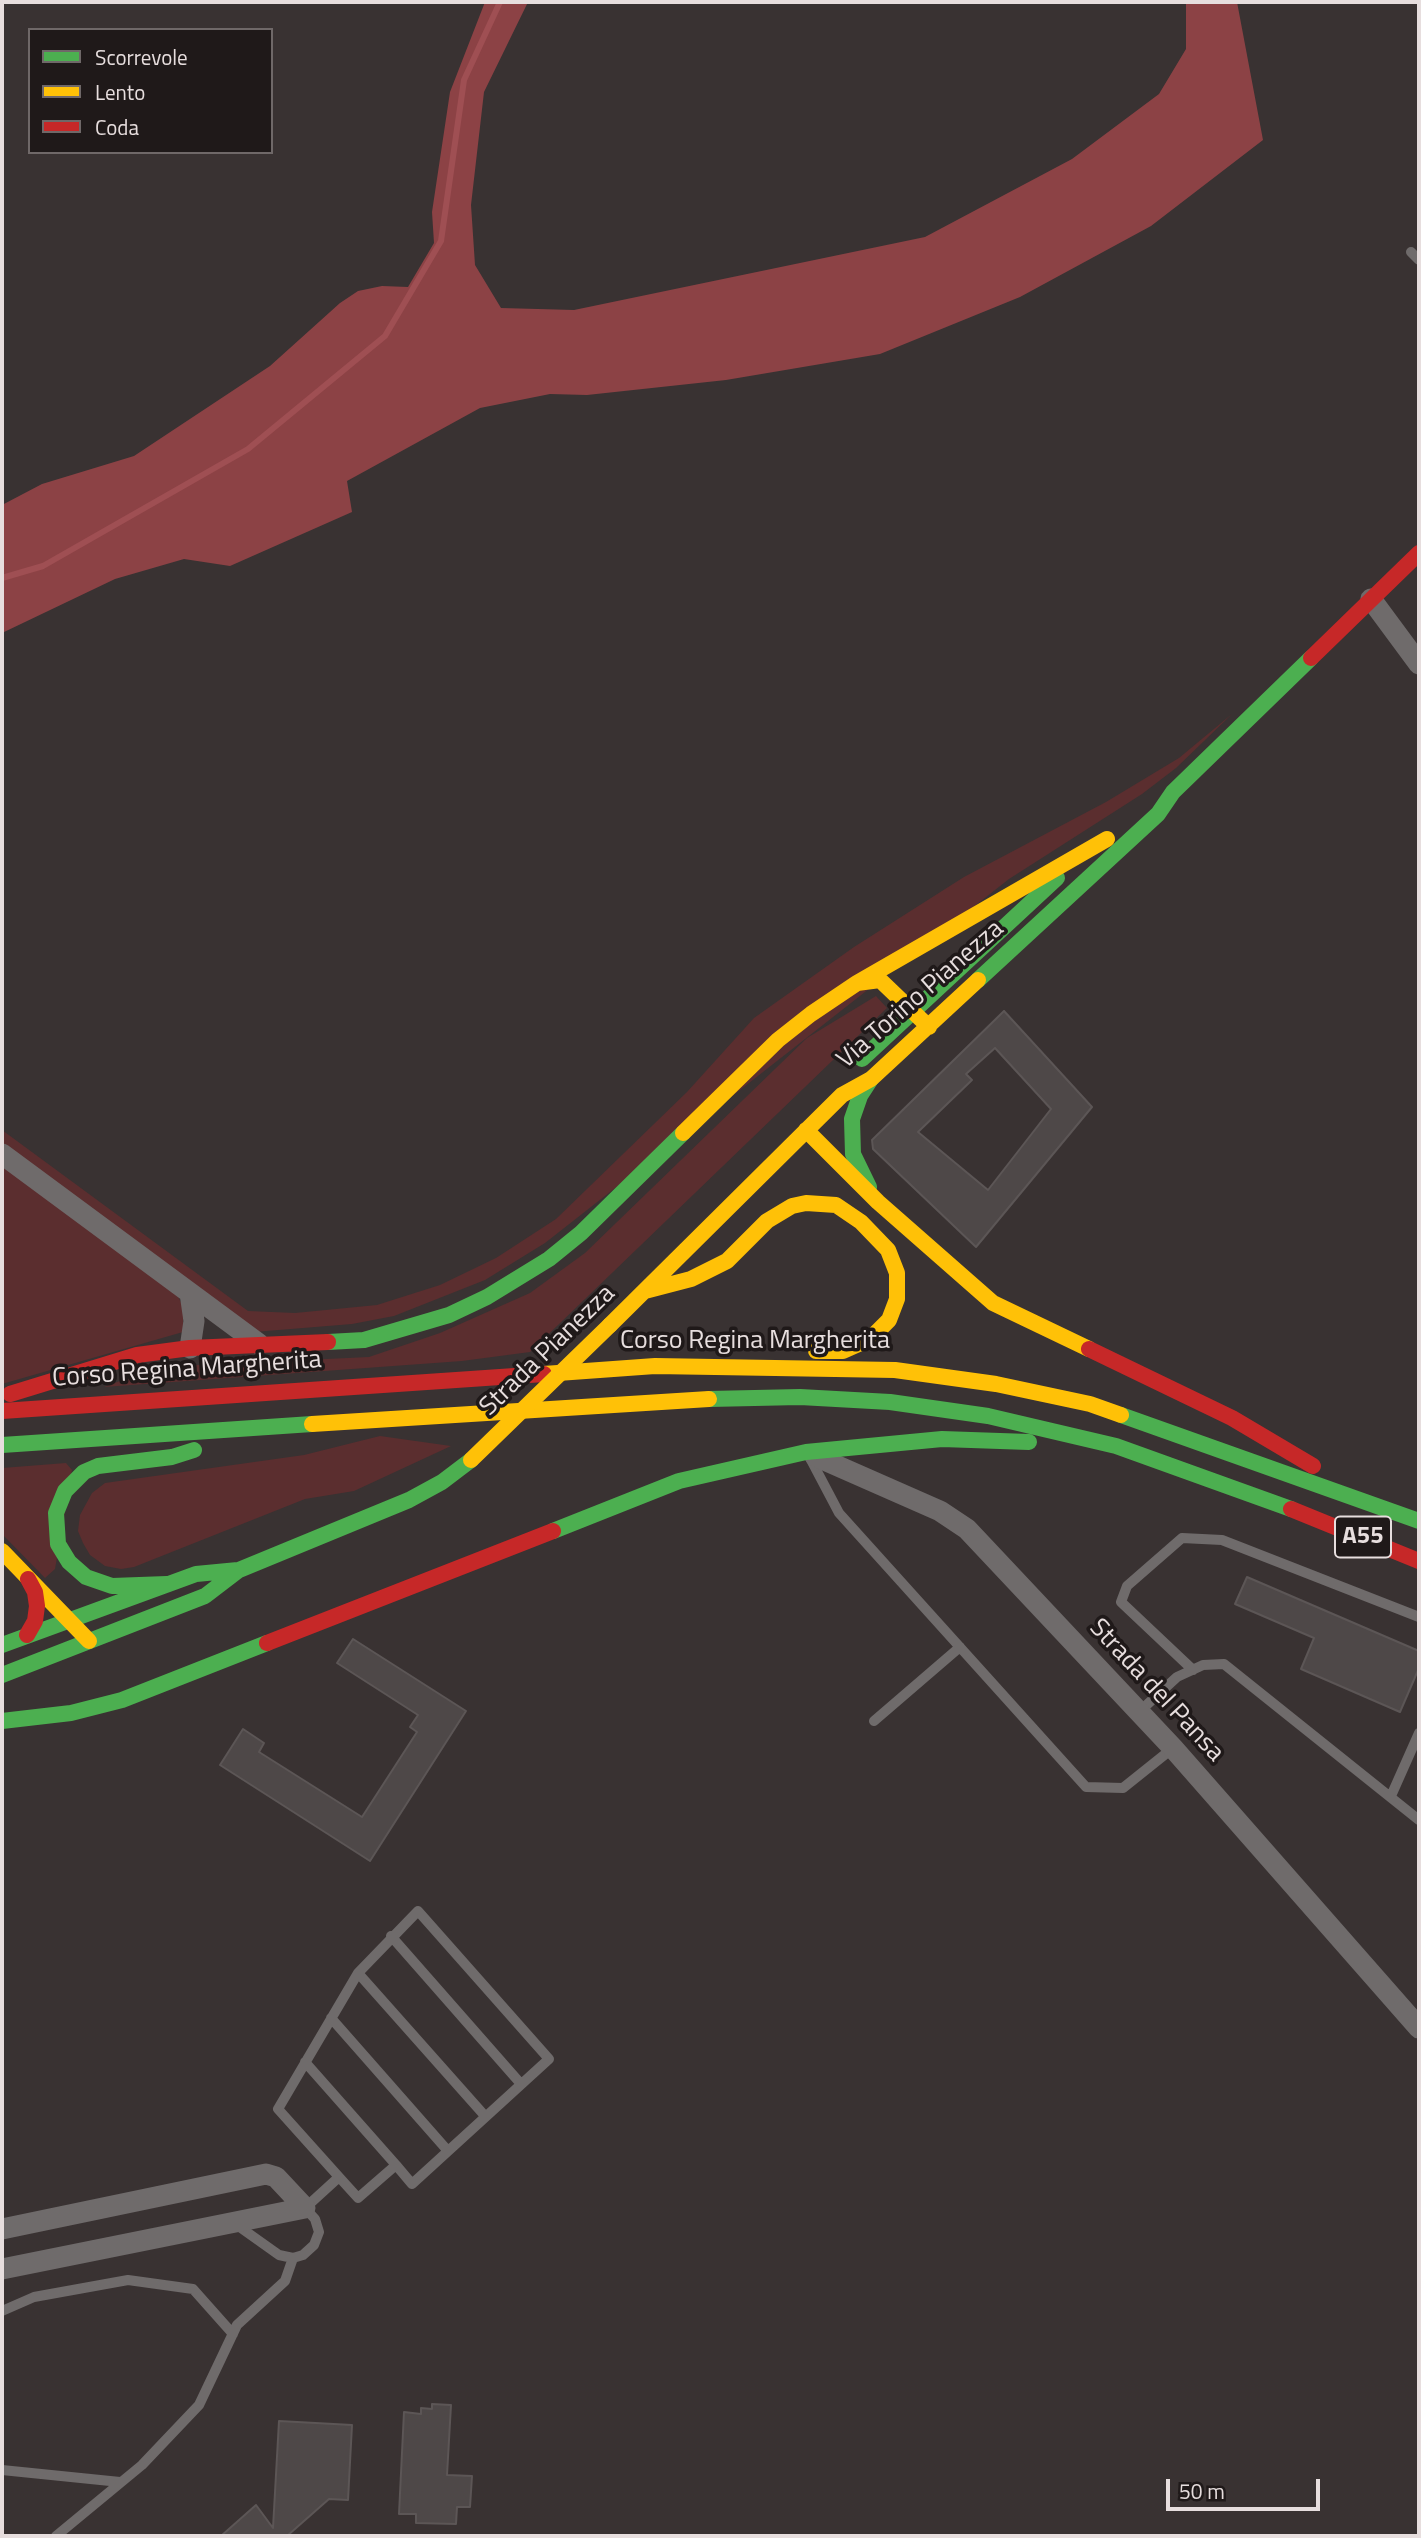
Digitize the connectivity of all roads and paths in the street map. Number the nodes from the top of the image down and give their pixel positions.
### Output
1 (1419, 553) edge
2 (1371, 599) junction
3 (1419, 664) edge
4 (1173, 792) junction
5 (1107, 839) junction
6 (857, 983) junction
7 (912, 1010) junction
8 (929, 1027) junction
9 (871, 1079) junction
10 (842, 1095) junction
11 (806, 1130) junction
12 (2, 1154) edge
13 (878, 1202) junction
14 (645, 1291) junction
15 (190, 1293) junction
16 (259, 1345) junction
17 (190, 1348) junction
18 (702, 1350) dead end
19 (803, 1350) dead end
20 (655, 1366) junction
21 (2, 1396) edge
22 (2, 1410) edge
23 (269, 1425) junction
24 (2, 1445) edge
25 (1116, 1446) junction
26 (806, 1452) junction
27 (1385, 1509) junction
28 (1419, 1521) edge
29 (2, 1551) edge
30 (1419, 1561) edge
31 (239, 1570) junction
32 (28, 1579) junction
33 (167, 1584) junction
34 (1419, 1617) edge
35 (69, 1619) junction
36 (27, 1635) junction
37 (89, 1641) junction
38 (2, 1645) edge
39 (960, 1647) junction
40 (1193, 1670) junction
41 (2, 1675) edge
42 (1139, 1712) junction
43 (2, 1721) edge
44 (874, 1721) dead end
45 (1419, 1733) edge
46 (1173, 1748) junction
47 (1391, 1796) junction
48 (1419, 1819) edge
49 (391, 1936) junction
50 (358, 1973) junction
51 (331, 2018) junction
52 (1419, 2028) edge
53 (305, 2062) junction
54 (521, 2084) junction
55 (485, 2116) junction
56 (448, 2151) junction
57 (396, 2165) junction
58 (339, 2177) junction
59 (305, 2208) junction
60 (234, 2223) junction
61 (2, 2229) edge
62 (293, 2258) junction
63 (2, 2269) edge
64 (2, 2311) edge
65 (233, 2334) junction
66 (2, 2470) edge
67 (120, 2482) junction
68 (56, 2536) edge

1 - 2 main road, Via Torino Pianezza
2 - 3 street
2 - 4 main road, Via Torino Pianezza
4 - 5 main road, Via Torino Pianezza
4 - 8 main road, Via Torino Pianezza
5 - 6 main road
5 - 7 main road, Via Torino Pianezza
6 - 7 main road
6 - 16 main road
7 - 8 main road
7 - 10 main road, Via Torino Pianezza
8 - 9 main road, Via Torino Pianezza
9 - 10 main road, Via Torino Pianezza
9 - 13 main road
10 - 11 main road, Strada Pianezza
11 - 13 main road
11 - 14 main road, Strada Pianezza
12 - 15 street, Corso Regina Margherita
13 - 27 main road
14 - 19 main road
14 - 31 main road, Strada Pianezza, bridge
15 - 16 street, Corso Regina Margherita
15 - 17 street, Corso Regina Margherita
16 - 17 main road
17 - 21 main road
18 - 20 main road
20 - 22 main road, Corso Regina Margherita
20 - 27 main road, Corso Regina Margherita / A55
23 - 24 main road
23 - 25 main road
23 - 33 main road
25 - 26 main road
25 - 30 main road, A55
26 - 39 lane
26 - 42 street, Strada del Pansa
26 - 43 main road
27 - 28 main road, A55
29 - 32 main road
31 - 33 main road, Strada Pianezza
31 - 37 main road, Strada Pianezza
32 - 35 main road
32 - 36 main road
33 - 35 main road, Strada Pianezza
34 - 40 lane
35 - 36 main road, Strada Pianezza
35 - 37 main road
36 - 38 main road, Strada Pianezza
37 - 41 main road, Strada Pianezza
39 - 44 lane
39 - 46 lane
40 - 42 lane
40 - 47 lane
42 - 46 street, Strada del Pansa
45 - 47 lane
46 - 52 street, Strada del Pansa
47 - 48 lane
49 - 50 lane
49 - 54 lane
49 - 54 lane
50 - 51 lane
50 - 55 lane
51 - 53 lane
51 - 56 lane
53 - 57 lane
53 - 58 lane
54 - 55 lane
55 - 56 lane
56 - 57 lane
57 - 58 lane
58 - 59 lane
59 - 60 street
59 - 61 street
59 - 62 lane
60 - 62 lane
60 - 63 street
62 - 65 lane
64 - 65 lane
65 - 67 lane
66 - 67 lane
67 - 68 lane

